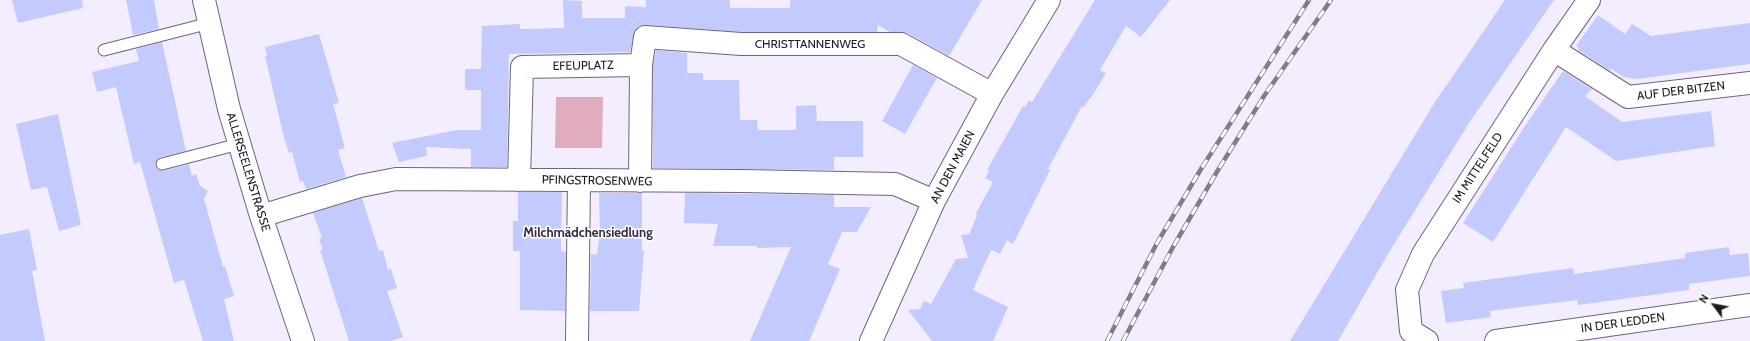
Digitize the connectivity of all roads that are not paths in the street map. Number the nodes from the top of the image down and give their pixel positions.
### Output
1 (204, 0) edge
2 (1049, 0) edge
3 (1589, 0) edge
4 (210, 23) junction
5 (104, 50) dead end
6 (1554, 50) junction
7 (641, 65) junction
8 (1750, 83) edge
9 (992, 94) junction
10 (239, 144) junction
11 (162, 164) dead end
12 (519, 180) junction
13 (579, 181) junction
14 (640, 181) junction
15 (934, 201) junction
16 (261, 216) junction
17 (1750, 305) edge
18 (303, 341) edge
19 (577, 341) edge
20 (871, 341) edge
21 (1427, 341) edge
22 (1496, 341) edge

1 - 4 street, ALLERSEELENSTRASSE
2 - 9 street, AN DEN MAIEN
3 - 6 street, IM MITTELFELD
4 - 5 lane
4 - 10 street, ALLERSEELENSTRASSE
6 - 8 street, AUF DER BITZEN
6 - 21 street, IM MITTELFELD
7 - 9 street, CHRISTTANNENWEG
7 - 12 street, EFEUPLATZ
7 - 14 street
9 - 15 street, AN DEN MAIEN
10 - 11 lane
10 - 16 street, ALLERSEELENSTRASSE
12 - 13 street, PFINGSTROSENWEG
12 - 16 street, PFINGSTROSENWEG
13 - 14 street, PFINGSTROSENWEG
13 - 19 street
14 - 15 street, PFINGSTROSENWEG
15 - 20 street, AN DEN MAIEN
16 - 18 street, ALLERSEELENSTRASSE
17 - 22 street, IN DER LEDDEN

